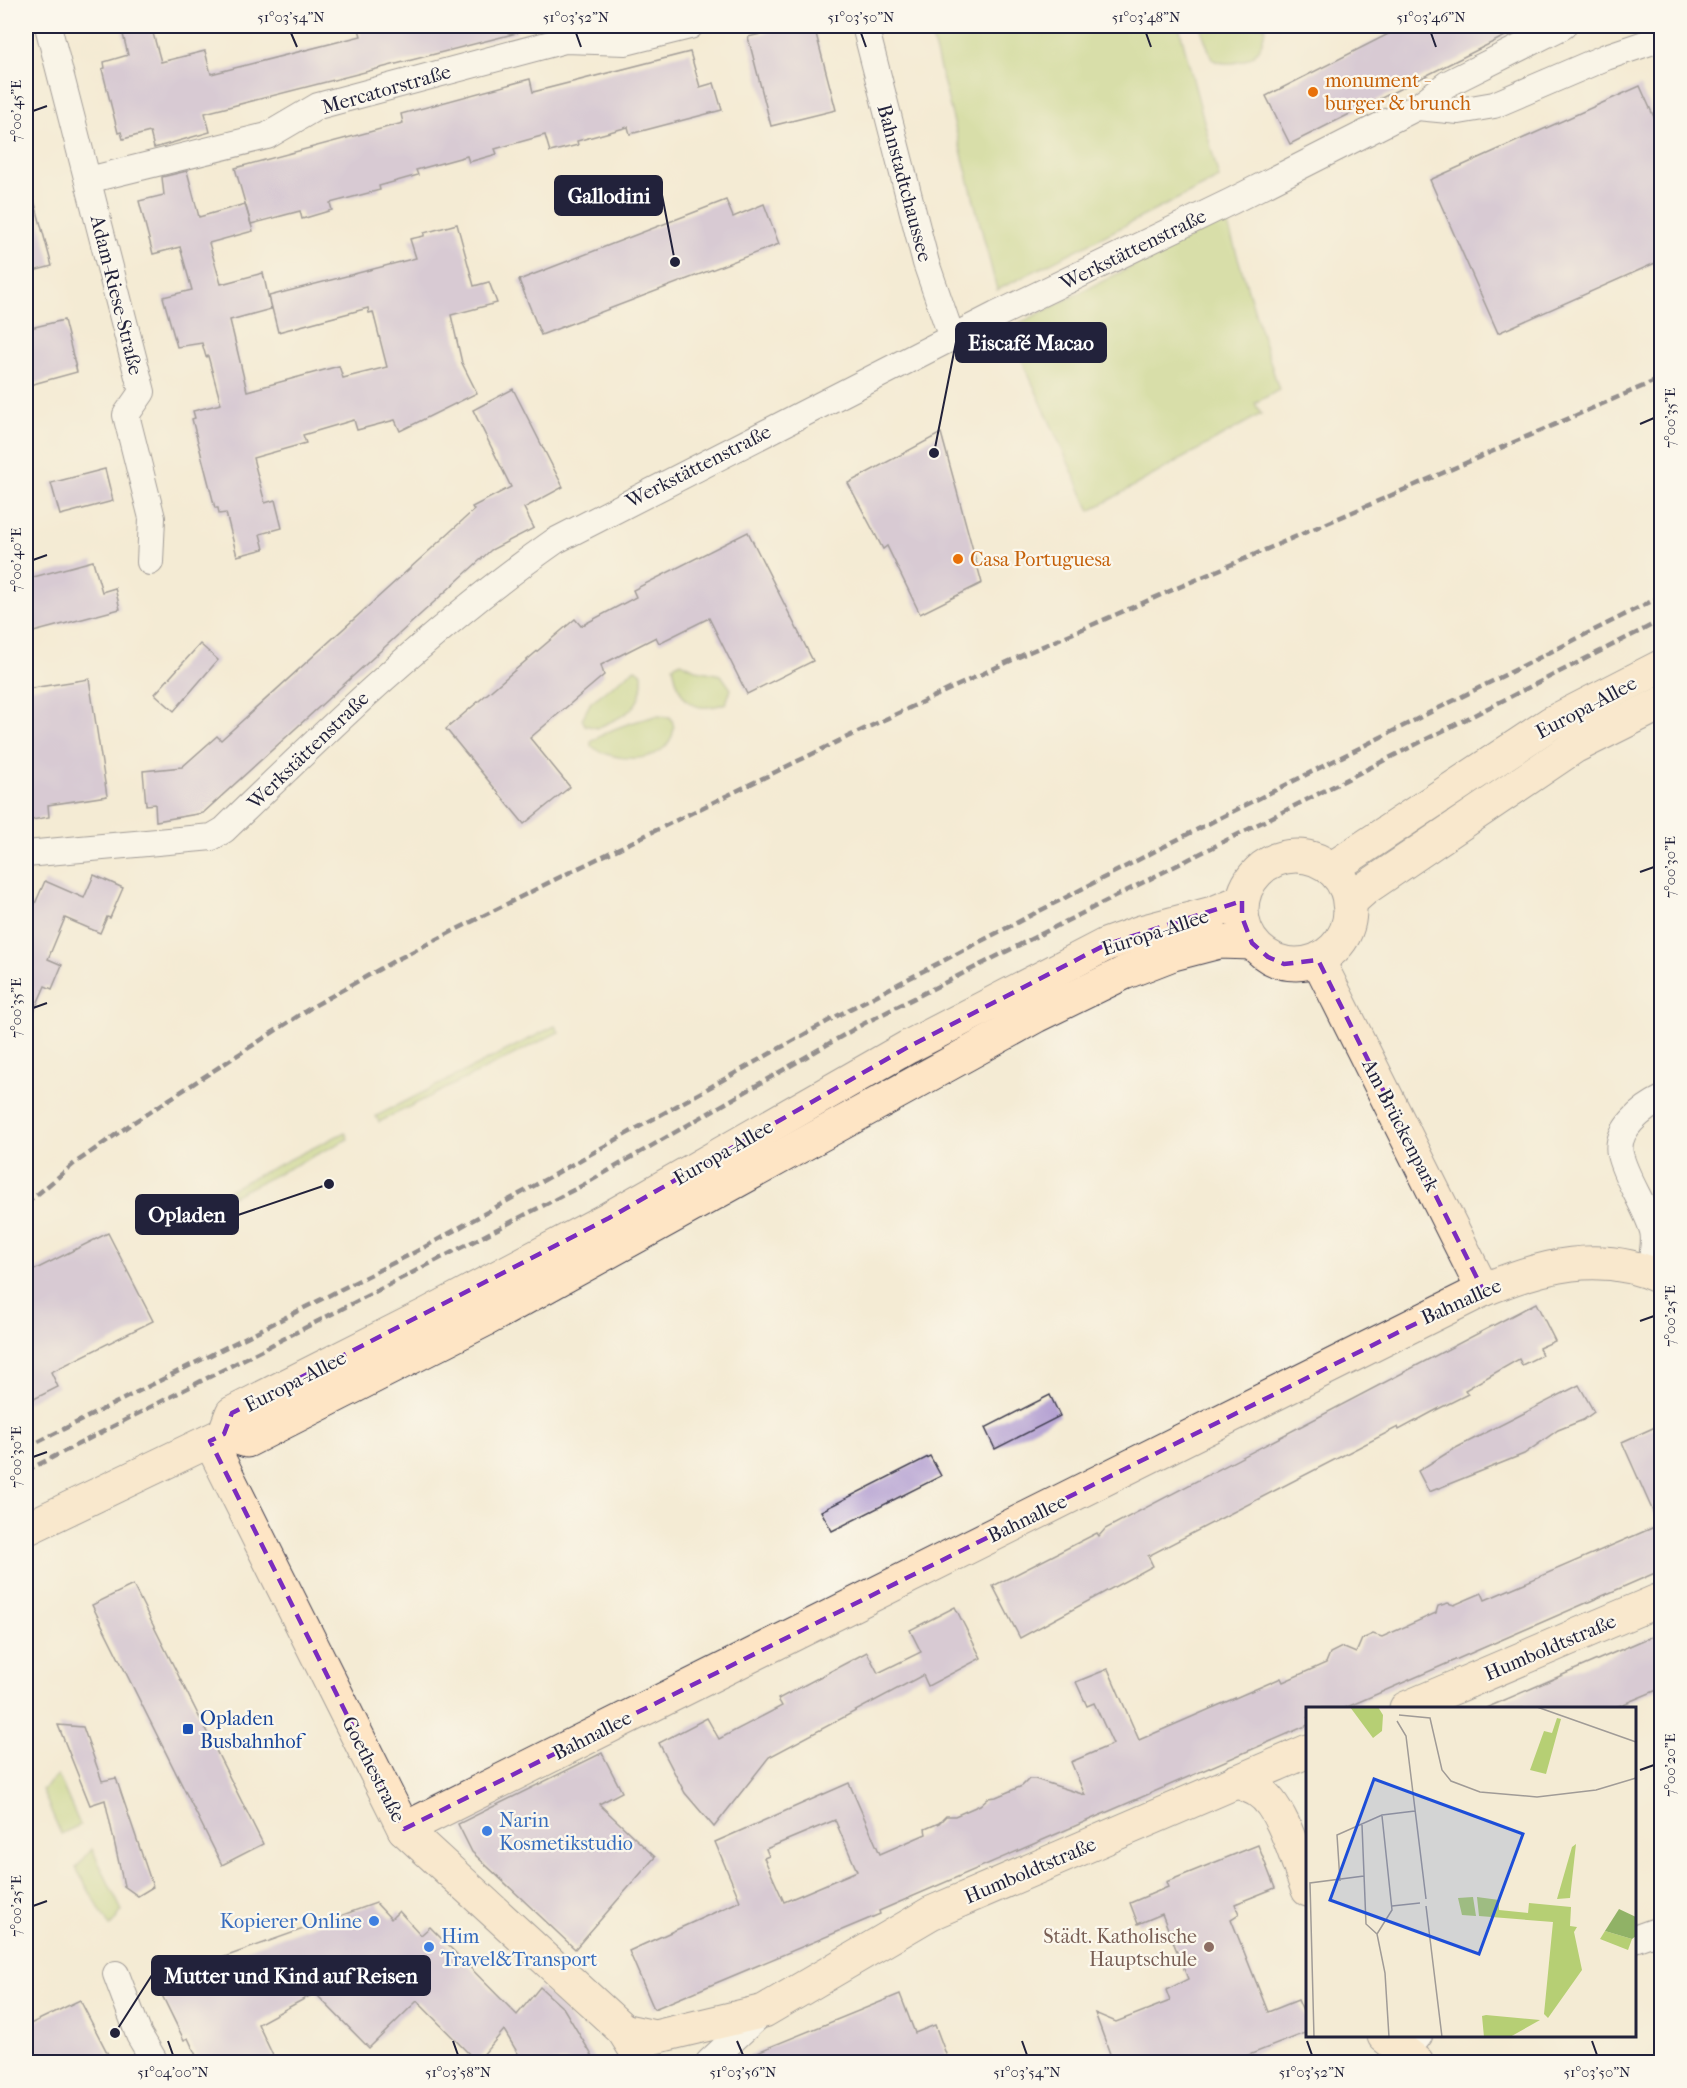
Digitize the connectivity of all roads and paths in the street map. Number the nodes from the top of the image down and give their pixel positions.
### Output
1 (48, 26) edge
2 (690, 26) edge
3 (865, 26) edge
4 (1563, 26) edge
5 (1662, 38) edge
6 (1416, 107) junction
7 (88, 180) junction
8 (952, 338) junction
9 (150, 562) dead end
10 (1662, 666) edge
11 (1662, 703) edge
12 (26, 854) edge
13 (1331, 870) junction
14 (1242, 901) junction
15 (1349, 903) junction
16 (1252, 943) junction
17 (1318, 960) junction
18 (1662, 1099) edge
19 (1656, 1275) edge
20 (1483, 1290) junction
21 (217, 1437) junction
22 (26, 1529) edge
23 (1662, 1599) edge
24 (1408, 1707) edge
25 (1306, 1752) edge
26 (1236, 1781) junction
27 (404, 1828) junction
28 (1306, 1885) edge
29 (1662, 1929) edge
30 (1636, 1939) edge
31 (116, 1974) dead end
32 (764, 2011) junction
33 (623, 2030) junction
34 (155, 2062) edge
35 (643, 2062) edge
36 (709, 2062) edge

1 - 7 street, Adam-Riese-Straße
2 - 7 street, Mercatorstraße
3 - 8 street, Bahnstadtchaussee
4 - 6 street, Werkstättenstraße
5 - 6 street
6 - 8 street, Werkstättenstraße
7 - 9 street, Adam-Riese-Straße
8 - 12 street, Werkstättenstraße
10 - 13 street, Europa-Allee
11 - 15 street, Europa-Allee
13 - 14 street
13 - 15 street
14 - 16 street
14 - 21 street, Europa-Allee
15 - 17 street
16 - 17 street
16 - 21 street, Europa-Allee
17 - 20 street, Am Brückenpark
18 - 19 street
19 - 20 street, Bahnallee
20 - 27 street, Bahnallee
21 - 22 street
21 - 27 street, Goethestraße
23 - 24 street, Humboldtstraße
25 - 26 street, Humboldtstraße
26 - 28 street
26 - 32 street, Humboldtstraße
27 - 33 street, Goethestraße
29 - 30 street
31 - 34 street
32 - 33 street, Humboldtstraße
32 - 36 street, Humboldtstraße
33 - 35 street, Goethestraße

